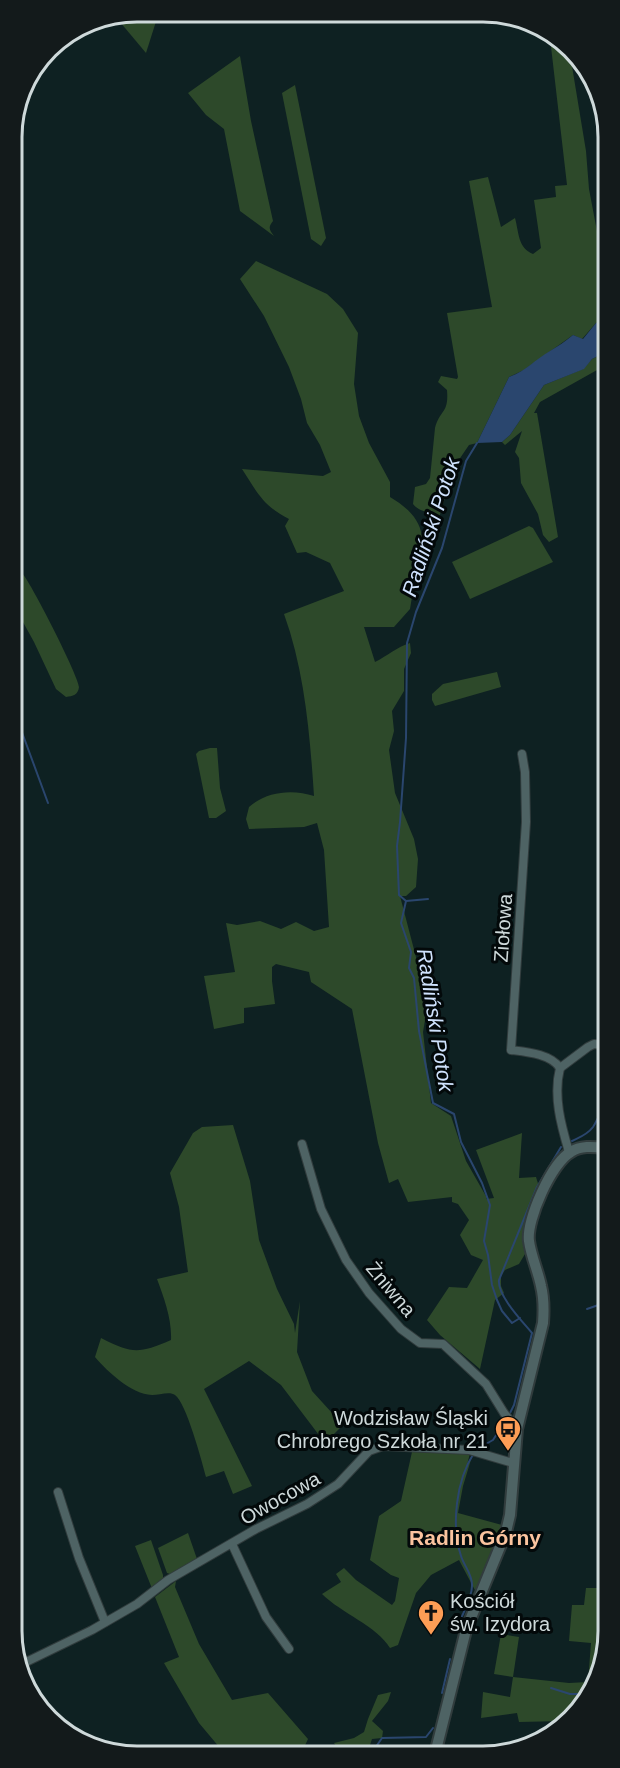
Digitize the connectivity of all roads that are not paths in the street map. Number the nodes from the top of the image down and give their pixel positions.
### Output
1 (522, 754) dead end
2 (597, 1044) edge
3 (560, 1068) junction
4 (302, 1144) dead end
5 (597, 1147) edge
6 (569, 1152) junction
7 (513, 1425) junction
8 (513, 1463) junction
9 (58, 1492) dead end
10 (232, 1544) junction
11 (105, 1622) junction
12 (289, 1649) dead end
13 (27, 1661) edge
14 (437, 1746) edge

1 - 3 street, Ziołowa
2 - 3 street
3 - 6 street
4 - 7 street, Żniwna
5 - 6 street
6 - 7 street
7 - 8 street
8 - 10 street, Owocowa
8 - 14 street
9 - 11 street
10 - 11 street, Owocowa
10 - 12 street
11 - 13 street, Owocowa

